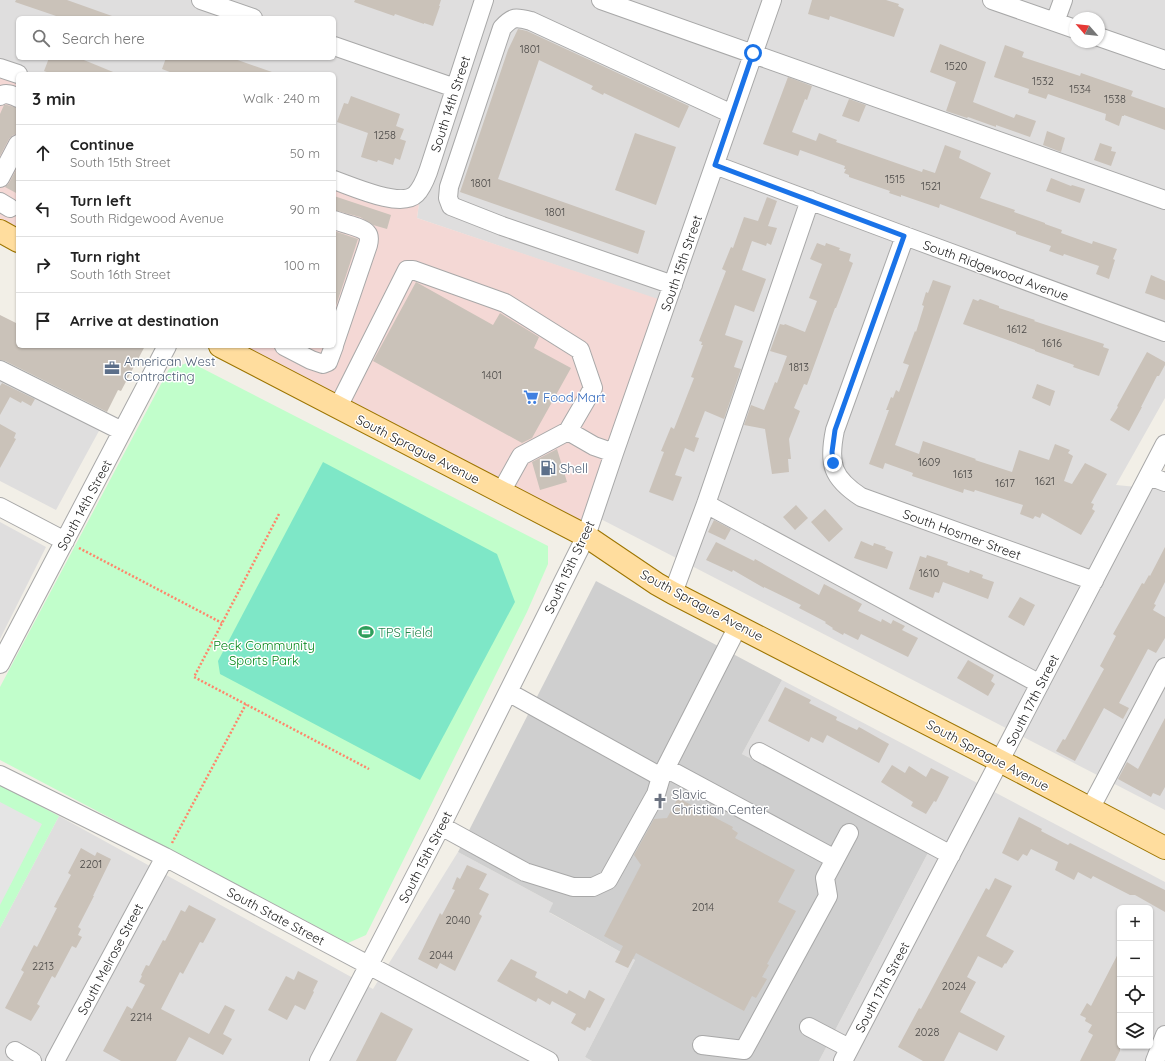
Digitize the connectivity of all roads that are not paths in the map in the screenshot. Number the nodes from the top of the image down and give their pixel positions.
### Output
1 (201, 0) edge
2 (484, 0) edge
3 (601, 0) edge
4 (772, 0) edge
5 (992, 0) edge
6 (1063, 0) edge
7 (247, 16) edge
8 (1055, 22) junction
9 (1069, 27) edge
10 (1105, 39) edge
11 (336, 47) edge
12 (753, 53) junction
13 (1165, 60) edge
14 (0, 68) edge
15 (16, 73) edge
16 (455, 88) junction
17 (0, 96) edge
18 (16, 97) edge
19 (732, 114) junction
20 (16, 148) edge
21 (715, 165) junction
22 (0, 178) edge
23 (336, 181) edge
24 (810, 200) junction
25 (1165, 200) edge
26 (336, 221) edge
27 (904, 236) junction
28 (673, 285) junction
29 (1165, 332) edge
30 (336, 340) edge
31 (166, 348) edge
32 (224, 348) edge
33 (288, 348) edge
34 (333, 348) edge
35 (0, 370) edge
36 (338, 407) junction
37 (122, 431) junction
38 (568, 431) junction
39 (1165, 444) edge
40 (614, 453) junction
41 (1157, 479) edge
42 (501, 492) junction
43 (706, 504) junction
44 (0, 507) edge
45 (586, 536) junction
46 (65, 541) junction
47 (1094, 581) junction
48 (673, 592) junction
49 (738, 626) junction
50 (5, 641) edge
51 (0, 664) edge
52 (1165, 667) edge
53 (1040, 684) junction
54 (508, 692) junction
55 (758, 752) dead end
56 (1000, 761) junction
57 (664, 772) junction
58 (0, 775) edge
59 (1090, 808) junction
60 (441, 826) junction
61 (849, 833) dead end
62 (1165, 848) edge
63 (951, 855) junction
64 (165, 857) junction
65 (835, 859) junction
66 (369, 966) junction
67 (809, 1027) dead end
68 (1165, 1035) edge
69 (702, 1045) dead end
70 (16, 1052) dead end
71 (846, 1054) edge
72 (32, 1061) edge
73 (55, 1061) edge
74 (319, 1061) edge
75 (549, 1061) edge
76 (1155, 1061) edge

1 - 7 street
2 - 16 street, South 14th Street
3 - 12 street
4 - 12 street, South 15th Street
5 - 8 street
6 - 8 street
8 - 9 street
10 - 13 street
11 - 16 street
12 - 19 street, South 15th Street
12 - 25 street
14 - 15 street
16 - 23 street, South 14th Street
17 - 18 street
19 - 21 street, South 15th Street
19 - 28 street
20 - 22 street
21 - 24 street, South Ridgewood Avenue
21 - 28 street, South 15th Street
24 - 27 street, South Ridgewood Avenue
24 - 43 street
26 - 30 street
27 - 29 street, South Ridgewood Avenue
27 - 47 street, South Hosmer Street
28 - 40 street, South 15th Street
31 - 37 street, South 14th Street
32 - 36 main road, South Sprague Avenue
33 - 34 street
35 - 37 street
36 - 38 street
36 - 42 main road, South Sprague Avenue
37 - 46 street, South 14th Street
38 - 40 street
38 - 42 street
39 - 41 street, South 17th Street
40 - 45 street, South 15th Street
41 - 47 street, South 17th Street
42 - 45 main road, South Sprague Avenue
43 - 48 street
43 - 53 street
44 - 46 street
45 - 48 main road, South Sprague Avenue
45 - 54 street, South 15th Street
46 - 50 street, South 14th Street
47 - 53 street, South 17th Street
48 - 49 main road, South Sprague Avenue
49 - 56 main road, South Sprague Avenue
49 - 57 street
50 - 51 street, South 14th Street
52 - 59 street
53 - 56 street, South 17th Street
54 - 57 street
54 - 60 street, South 15th Street
55 - 63 street
56 - 59 main road, South Sprague Avenue
56 - 63 street, South 17th Street
57 - 60 street
57 - 65 street
58 - 64 street, South State Street
59 - 62 main road, South Sprague Avenue
60 - 66 street, South 15th Street
61 - 65 street
63 - 71 street, South 17th Street
64 - 66 street, South State Street
64 - 73 street, South Melrose Street
65 - 69 street
66 - 74 street, South 15th Street
66 - 75 street, South State Street
67 - 71 street
68 - 76 street
70 - 72 street

